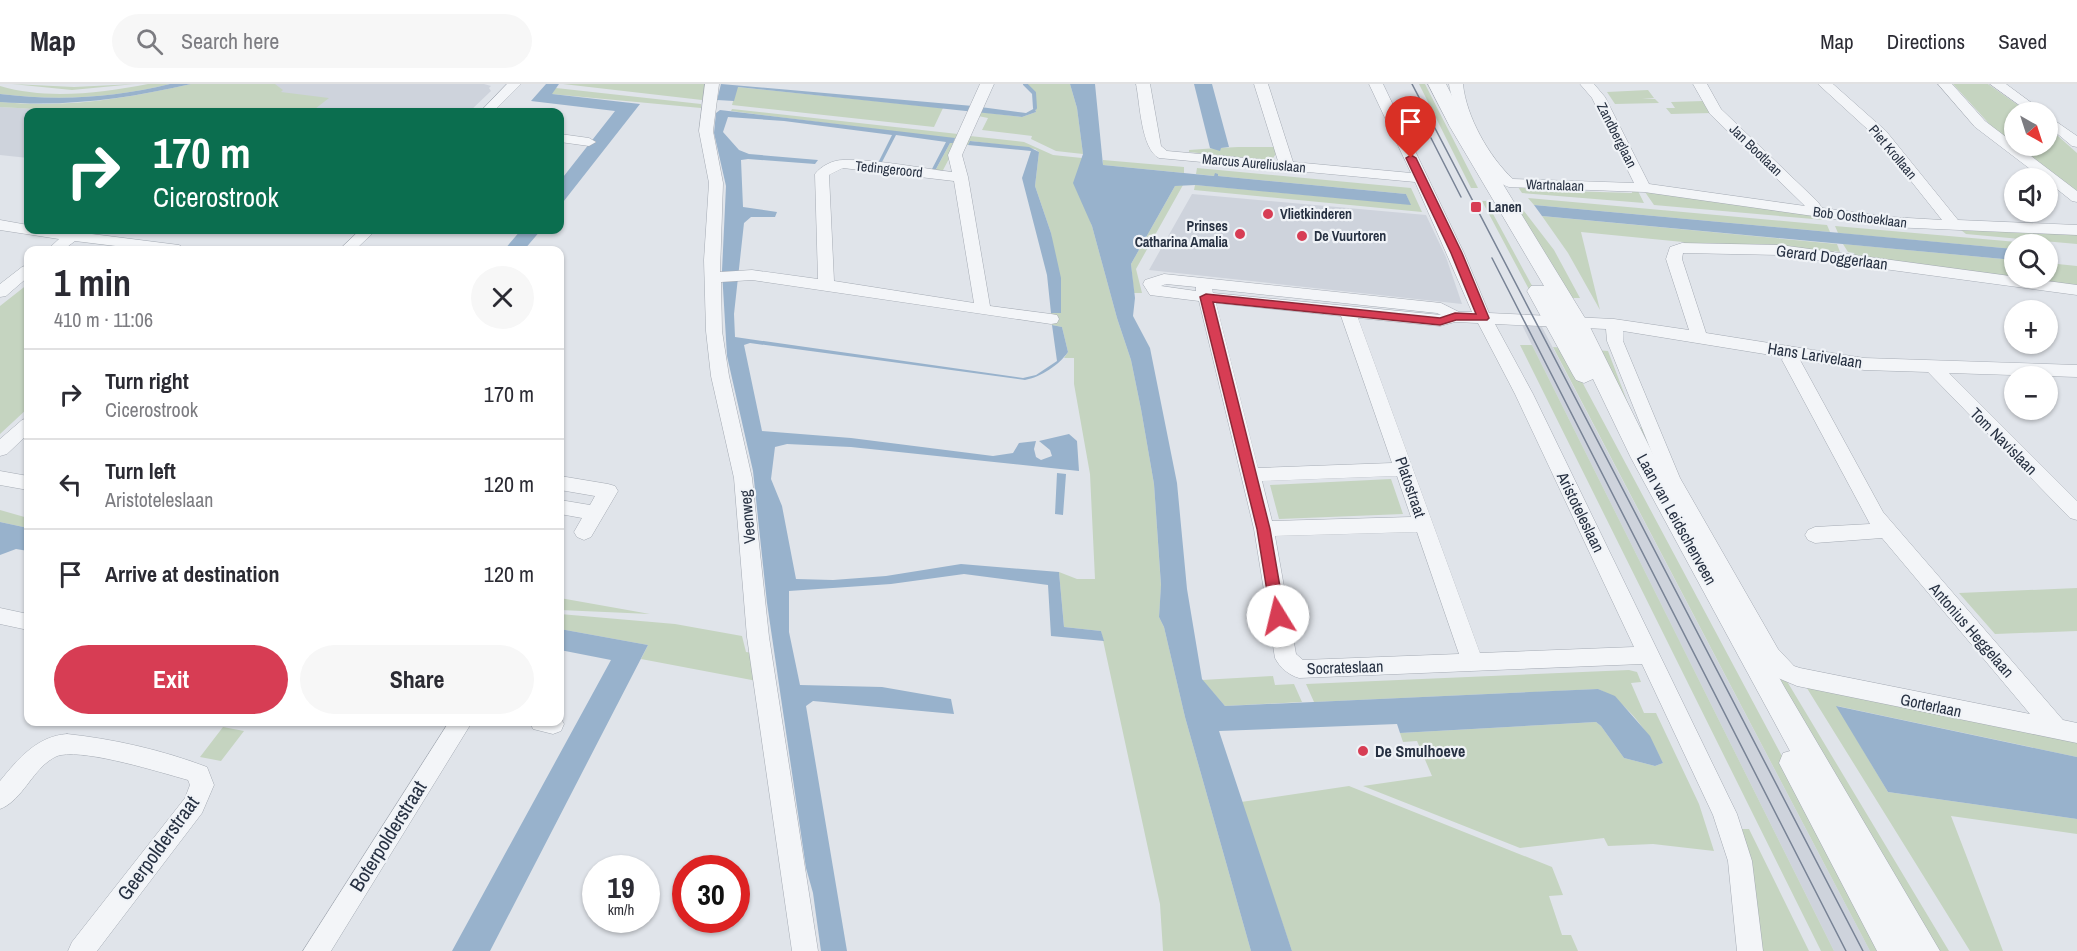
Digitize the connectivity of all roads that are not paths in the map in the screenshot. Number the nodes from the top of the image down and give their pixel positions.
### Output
1 (514, 84) edge
2 (712, 84) edge
3 (987, 84) edge
4 (1143, 84) edge
5 (1261, 84) edge
6 (1376, 84) edge
7 (1428, 84) edge
8 (1437, 84) edge
9 (1456, 84) edge
10 (1587, 84) edge
11 (1700, 84) edge
12 (1825, 84) edge
13 (1945, 84) edge
14 (1997, 84) edge
15 (2023, 102) edge
16 (490, 108) edge
17 (2058, 128) edge
18 (564, 139) edge
19 (589, 142) dead end
20 (2077, 143) edge
21 (1287, 166) junction
22 (961, 177) junction
23 (1420, 178) junction
24 (1644, 188) junction
25 (2077, 198) edge
26 (1816, 212) junction
27 (0, 225) edge
28 (1955, 226) junction
29 (24, 228) edge
30 (2077, 230) edge
31 (60, 234) edge
32 (364, 234) edge
33 (72, 236) junction
34 (59, 246) edge
35 (148, 246) edge
36 (350, 246) edge
37 (24, 273) edge
38 (712, 278) junction
39 (826, 285) junction
40 (1204, 290) junction
41 (2077, 290) edge
42 (0, 292) edge
43 (983, 310) junction
44 (1348, 312) junction
45 (1455, 317) junction
46 (1483, 318) junction
47 (1051, 319) dead end
48 (1566, 322) junction
49 (1614, 324) junction
50 (1699, 337) junction
51 (1792, 351) junction
52 (1933, 367) junction
53 (2077, 372) edge
54 (24, 428) edge
55 (0, 449) edge
56 (1404, 469) junction
57 (1251, 475) junction
58 (0, 478) edge
59 (24, 482) edge
60 (564, 484) edge
61 (564, 508) edge
62 (594, 513) junction
63 (2077, 513) edge
64 (1424, 524) junction
65 (1264, 529) junction
66 (1887, 530) junction
67 (584, 532) dead end
68 (1815, 535) dead end
69 (0, 616) edge
70 (24, 621) edge
71 (1648, 655) junction
72 (1473, 662) junction
73 (457, 726) edge
74 (2067, 731) edge
75 (0, 798) edge
76 (81, 951) edge
77 (316, 951) edge
78 (804, 951) edge
79 (1750, 951) edge
80 (1895, 951) edge
81 (1923, 951) edge

1 - 16 street
2 - 38 street, Veenweg
3 - 22 street
4 - 21 street, Marcus Aureliuslaan
5 - 21 street
6 - 23 street, Aristoteleslaan
7 - 48 street, Laan van Leidschenveen
8 - 48 street, Laan van Leidschenveen
9 - 24 street, Wartnalaan
10 - 24 street, Zandberglaan
11 - 26 street, Jan Bootlaan
12 - 28 street, Piet Krollaan
13 - 25 street
14 - 15 street
17 - 20 street
18 - 19 street
21 - 23 street, Marcus Aureliuslaan
22 - 39 street, Tedingeroord
22 - 43 street
23 - 46 street, Aristoteleslaan
24 - 26 street, Bob Oosthoeklaan
26 - 28 street, Bob Oosthoeklaan
27 - 29 street
28 - 30 street, Bob Oosthoeklaan
31 - 33 street
32 - 36 street
33 - 34 street
33 - 35 street
37 - 42 street
38 - 39 street
38 - 78 street, Veenweg
39 - 43 street
40 - 44 street
40 - 45 street
40 - 57 street, Socrateslaan
41 - 50 street, Gerard Doggerlaan
43 - 47 street
44 - 45 street
44 - 56 street, Platostraat
45 - 46 street, Hans Larivelaan
46 - 48 street, Hans Larivelaan
46 - 71 street, Aristoteleslaan
48 - 49 street, Hans Larivelaan
48 - 80 street, Laan van Leidschenveen
48 - 81 street, Laan van Leidschenveen
49 - 50 street, Hans Larivelaan
49 - 74 street, Gorterlaan
50 - 51 street, Hans Larivelaan
51 - 52 street, Hans Larivelaan
51 - 66 street, Antonius Heggelaan
52 - 53 street, Hans Larivelaan
52 - 63 street, Tom Navislaan
54 - 55 street
56 - 57 street
56 - 64 street, Platostraat
57 - 65 street, Socrateslaan
58 - 59 street
60 - 62 street
61 - 62 street
62 - 67 street
64 - 65 street
64 - 72 street, Platostraat
65 - 72 street, Socrateslaan
66 - 68 street
66 - 74 street, Antonius Heggelaan
69 - 70 street
71 - 72 street, Socrateslaan
71 - 79 street, Aristoteleslaan
73 - 77 street, Boterpolderstraat
75 - 76 street, Geerpolderstraat

